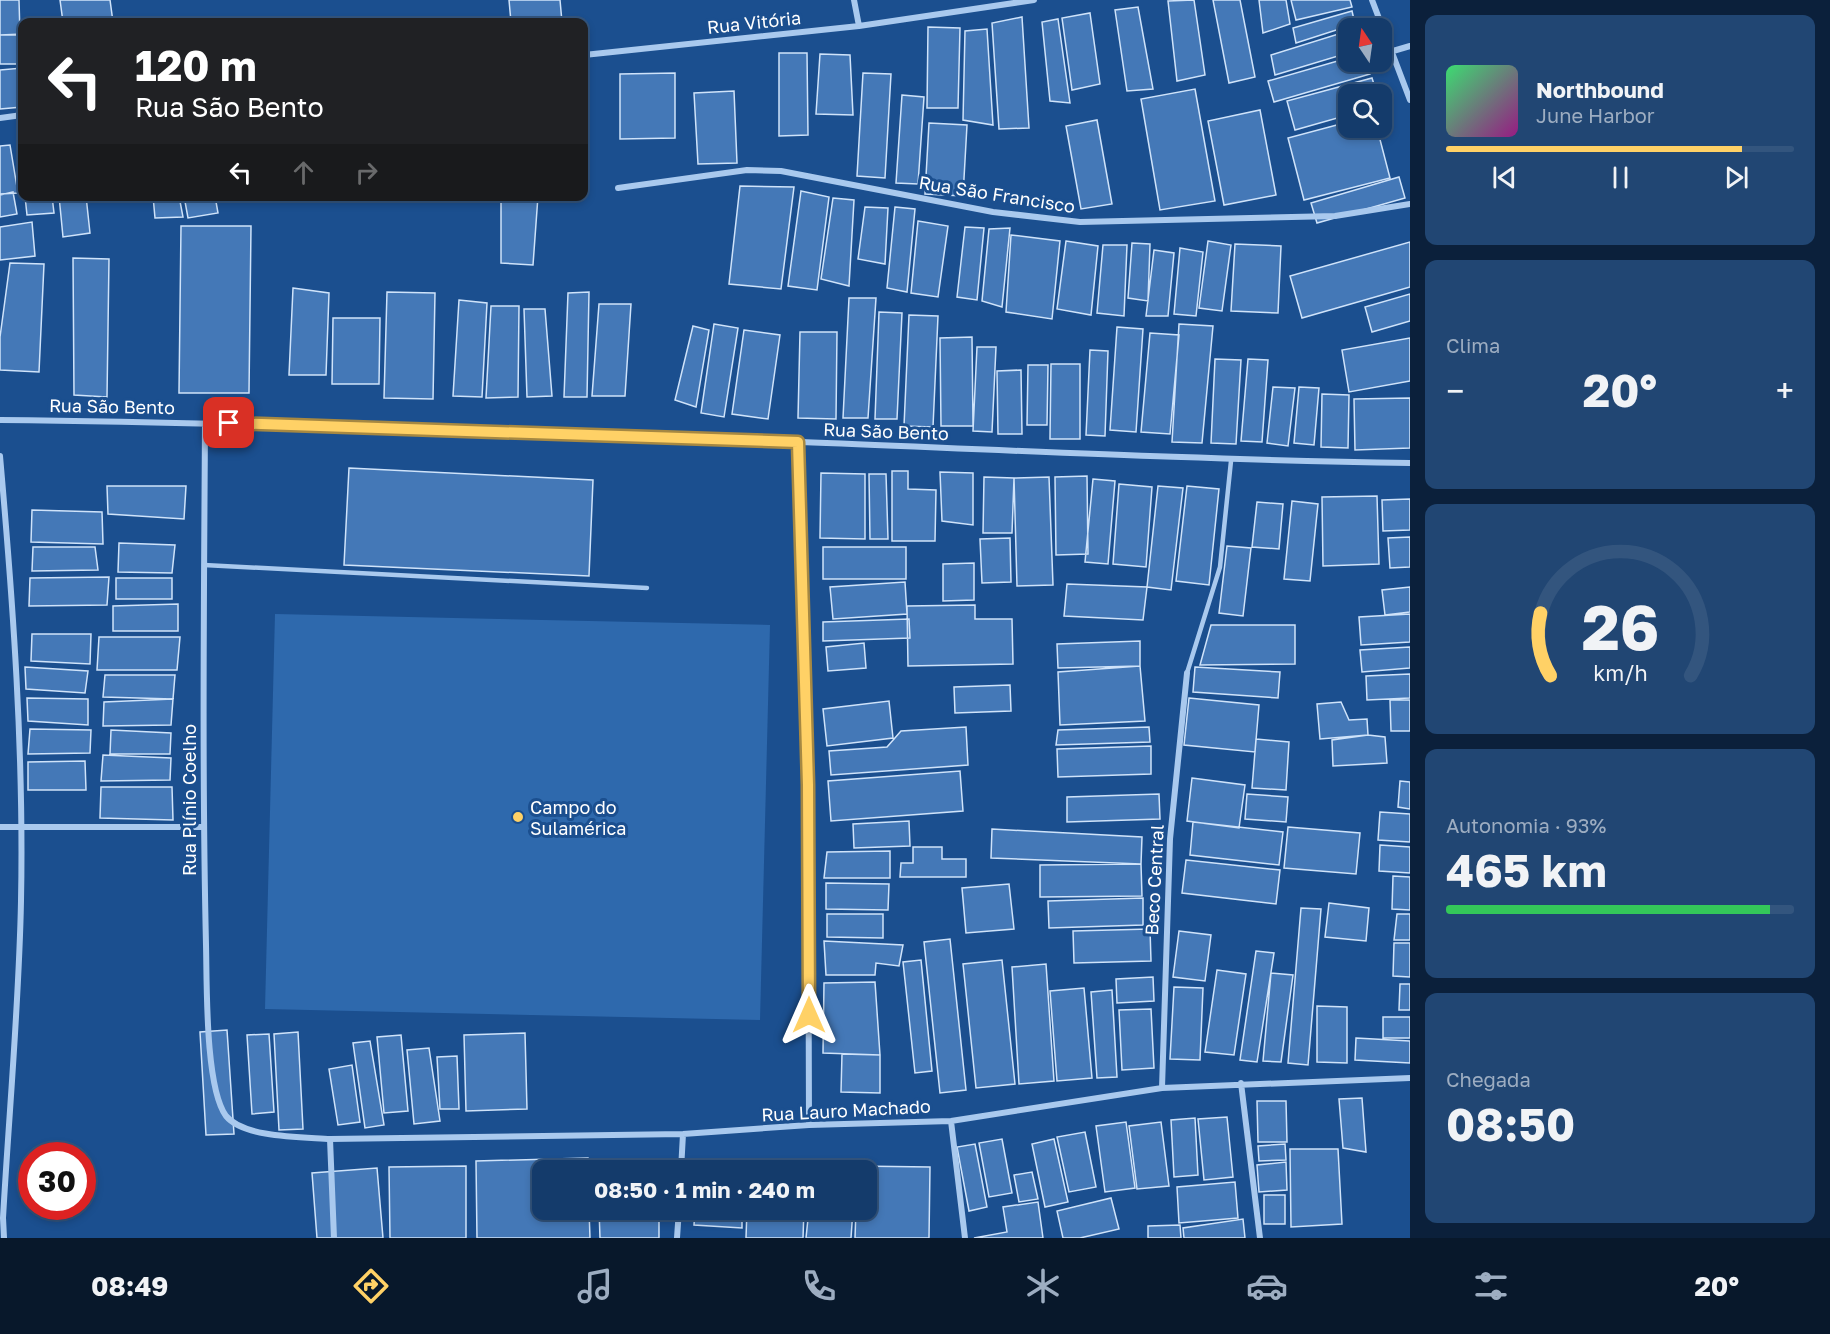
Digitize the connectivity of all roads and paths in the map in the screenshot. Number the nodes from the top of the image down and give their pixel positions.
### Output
1 (854, 0) edge
2 (1034, 0) edge
3 (1372, 0) edge
4 (859, 26) junction
5 (1410, 46) edge
6 (1393, 51) junction
7 (588, 55) edge
8 (1410, 100) edge
9 (18, 116) edge
10 (0, 118) edge
11 (618, 188) dead end
12 (1410, 204) edge
13 (0, 420) edge
14 (205, 423) junction
15 (798, 442) junction
16 (0, 456) edge
17 (1232, 460) junction
18 (1410, 463) edge
19 (204, 565) junction
20 (647, 588) dead end
21 (1187, 673) joint
22 (0, 827) edge
23 (21, 827) junction
24 (203, 827) junction
25 (1410, 1078) edge
26 (1241, 1083) junction
27 (1162, 1088) junction
28 (951, 1121) junction
29 (809, 1125) junction
30 (683, 1134) junction
31 (281, 1135) joint
32 (330, 1139) junction
33 (682, 1160) edge
34 (678, 1220) edge
35 (4, 1238) edge
36 (334, 1238) edge
37 (677, 1238) edge
38 (965, 1238) edge
39 (1260, 1238) edge

1 - 4 street
2 - 4 street, Rua Vitória
3 - 6 street
4 - 7 street, Rua Vitória
5 - 6 street
6 - 8 street
9 - 10 street
11 - 12 street, Rua São Francisco
13 - 14 street, Rua São Bento
14 - 15 street, Rua São Bento
14 - 19 street, Rua Plínio Coelho
15 - 17 street, Rua São Bento
15 - 29 street
16 - 23 street
17 - 18 street, Rua São Bento
17 - 21 lane
19 - 20 lane
19 - 24 street, Rua Plínio Coelho
21 - 27 street, Beco Central
22 - 23 street
23 - 24 street
23 - 35 street
24 - 31 street, Rua Plínio Coelho
25 - 26 street, Rua Lauro Machado
26 - 27 street, Rua Lauro Machado
26 - 39 street
27 - 28 street, Rua Lauro Machado
28 - 29 street, Rua Lauro Machado
28 - 38 street
29 - 30 street, Rua Lauro Machado
30 - 32 street, Rua Lauro Machado
30 - 33 street
31 - 32 street, Rua Lauro Machado
32 - 36 street
34 - 37 street

